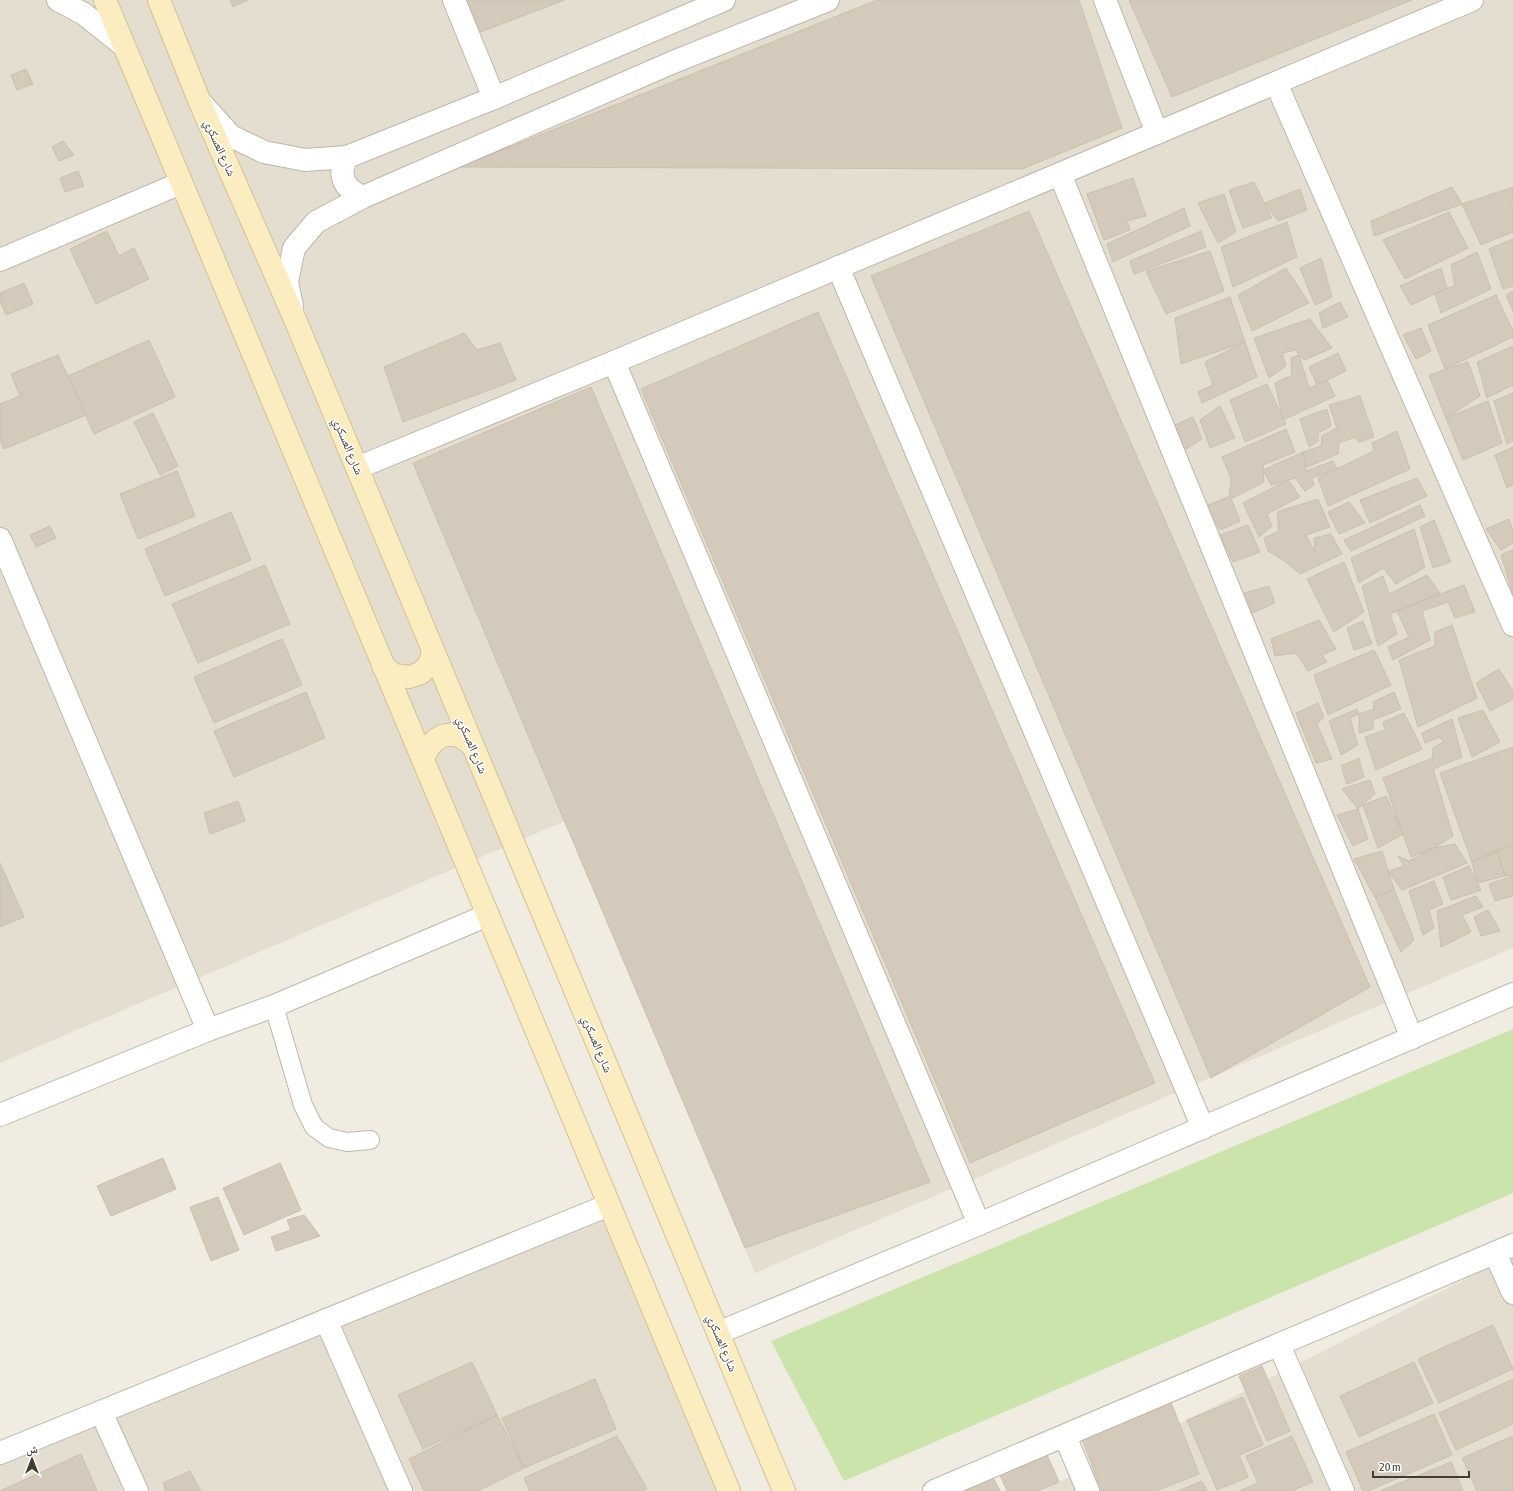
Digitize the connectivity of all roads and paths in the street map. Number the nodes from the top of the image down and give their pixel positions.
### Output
1 (58, 0) edge
2 (105, 0) edge
3 (159, 0) edge
4 (454, 0) edge
5 (724, 0) edge
6 (828, 0) edge
7 (1105, 0) edge
8 (1472, 0) edge
9 (124, 46) junction
10 (1276, 83) junction
11 (494, 98) junction
12 (199, 100) junction
13 (1157, 133) junction
14 (347, 157) junction
15 (1060, 174) junction
16 (181, 184) junction
17 (363, 197) junction
18 (0, 260) edge
19 (838, 267) junction
20 (294, 317) junction
21 (614, 362) junction
22 (357, 468) junction
23 (0, 539) edge
24 (1513, 626) edge
25 (433, 651) junction
26 (383, 666) junction
27 (472, 745) junction
28 (423, 759) junction
29 (488, 915) junction
30 (1513, 994) edge
31 (274, 1006) junction
32 (208, 1030) junction
33 (1412, 1038) junction
34 (0, 1115) edge
35 (1202, 1128) junction
36 (370, 1140) dead end
37 (609, 1204) junction
38 (979, 1224) junction
39 (1504, 1249) edge
40 (1513, 1293) edge
41 (326, 1320) junction
42 (718, 1333) junction
43 (1279, 1345) junction
44 (101, 1412) junction
45 (1065, 1436) junction
46 (0, 1453) edge
47 (137, 1491) edge
48 (401, 1491) edge
49 (729, 1491) edge
50 (784, 1491) edge
51 (934, 1491) edge
52 (1088, 1491) edge
53 (1343, 1491) edge

1 - 9 street
2 - 9 main road
3 - 12 main road, شارع العسكري
4 - 11 street
5 - 11 street
6 - 17 street
7 - 13 street
8 - 10 street
9 - 16 main road
10 - 13 street
10 - 24 street
11 - 14 street
12 - 14 street
12 - 20 main road, شارع العسكري
13 - 15 street
14 - 17 street
15 - 19 street
15 - 33 street
16 - 18 street
16 - 26 main road
17 - 20 street
19 - 21 street
19 - 35 street
20 - 22 main road, شارع العسكري
21 - 22 street
21 - 38 street
22 - 25 main road, شارع العسكري
23 - 32 street
25 - 26 main road
25 - 27 main road, شارع العسكري
26 - 28 main road
27 - 28 main road
27 - 42 main road, شارع العسكري
28 - 29 main road
29 - 31 street
29 - 37 main road
30 - 33 street
31 - 32 street
31 - 36 lane
32 - 34 street
33 - 35 street
35 - 38 street
37 - 41 street
37 - 49 main road
38 - 42 street
39 - 40 street
39 - 43 street
41 - 44 street
41 - 48 street
42 - 50 main road, شارع العسكري
43 - 45 street
43 - 53 street
44 - 46 street
44 - 47 street
45 - 51 street
45 - 52 street

